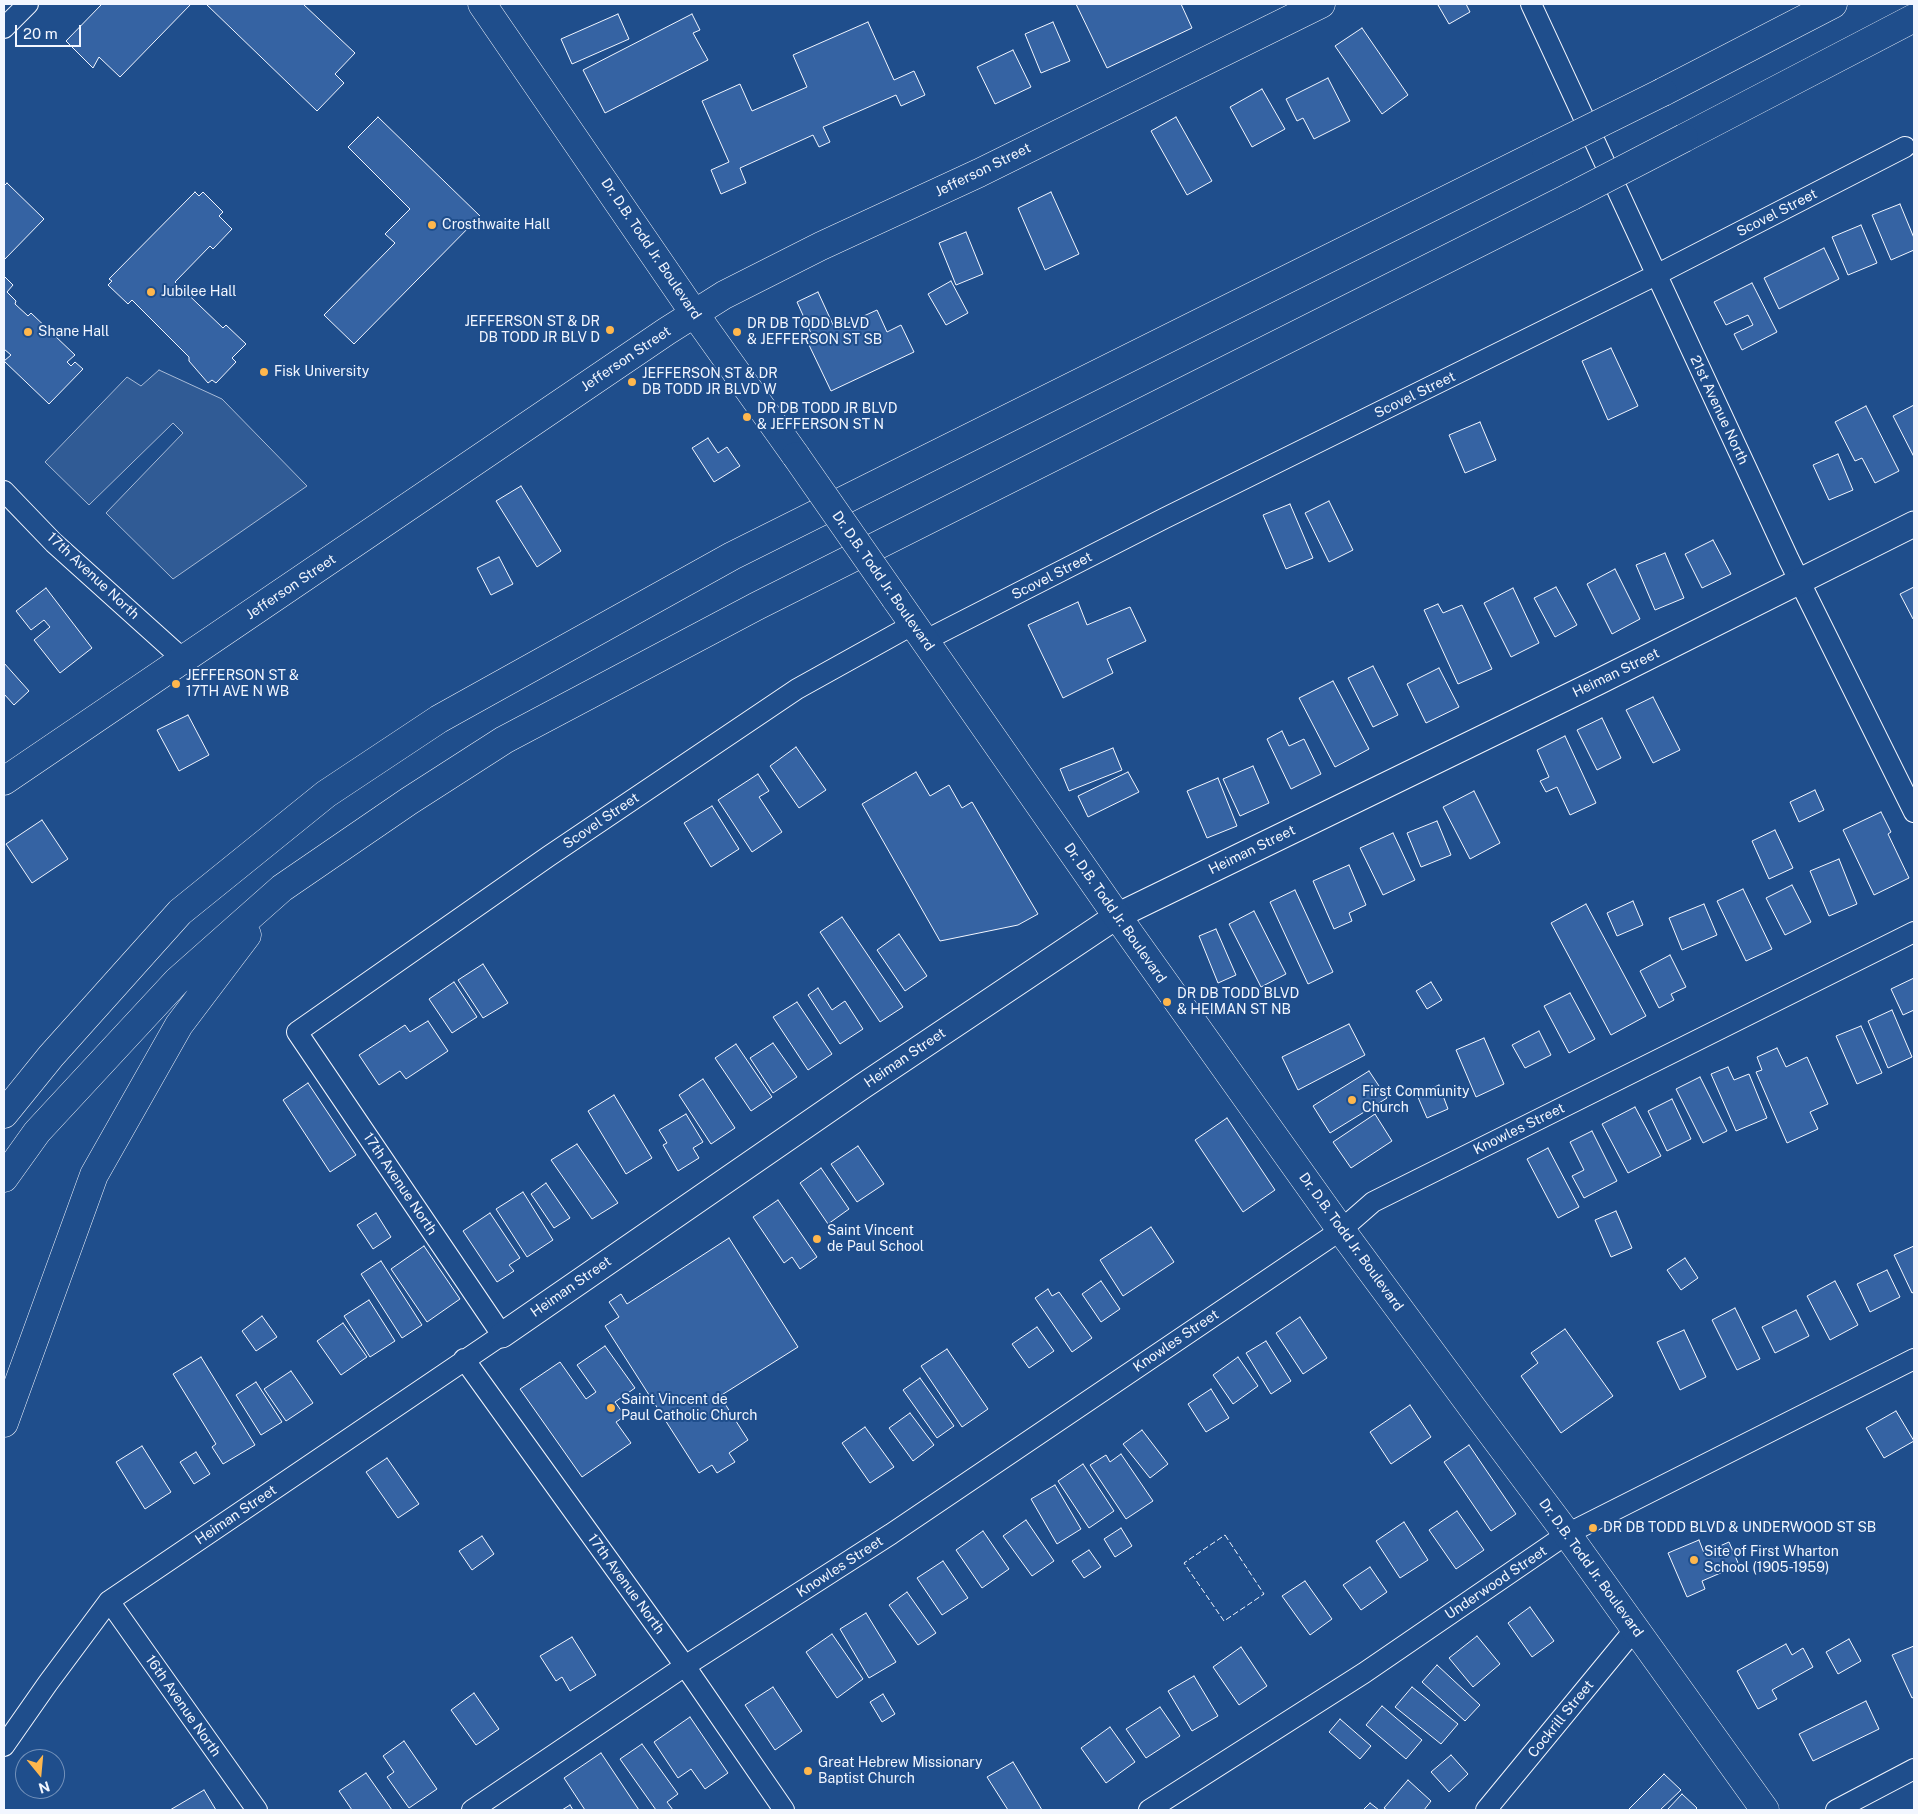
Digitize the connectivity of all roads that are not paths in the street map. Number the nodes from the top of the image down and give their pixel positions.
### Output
1 (28, 4) edge
2 (482, 4) edge
3 (1321, 4) edge
4 (1531, 4) edge
5 (1833, 4) edge
6 (1914, 18) edge
7 (4, 28) edge
8 (1905, 148) dead end
9 (1656, 275) junction
10 (694, 313) junction
11 (4, 491) edge
12 (1914, 524) edge
13 (1800, 581) junction
14 (919, 632) junction
15 (184, 660) junction
16 (4, 781) edge
17 (1914, 812) edge
18 (282, 888) junction
19 (1117, 916) junction
20 (1914, 932) edge
21 (297, 1032) joint
22 (4, 1114) edge
23 (4, 1178) edge
24 (1341, 1230) junction
25 (502, 1335) junction
26 (1914, 1358) edge
27 (464, 1359) junction
28 (4, 1423) edge
29 (1567, 1534) junction
30 (109, 1601) junction
31 (1635, 1628) junction
32 (685, 1666) junction
33 (4, 1746) edge
34 (1914, 1769) edge
35 (257, 1810) edge
36 (472, 1810) edge
37 (784, 1810) edge
38 (1149, 1810) edge
39 (1486, 1810) edge
40 (1765, 1810) edge
41 (1836, 1810) edge

1 - 7 street
2 - 10 main road, Dr. D.B. Todd Jr. Boulevard
3 - 10 main road, Jefferson Street
4 - 9 street, 21st Avenue North
5 - 22 main road, bridge
6 - 18 main road, bridge
8 - 9 street, Scovel Street
9 - 13 street, 21st Avenue North
9 - 14 street, Scovel Street
10 - 14 main road, Dr. D.B. Todd Jr. Boulevard, bridge
10 - 15 main road, Jefferson Street
11 - 15 street, 17th Avenue North
12 - 13 street, Heiman Street
13 - 17 street, 21st Avenue North
13 - 19 street, Heiman Street
14 - 19 main road, Dr. D.B. Todd Jr. Boulevard
14 - 21 street, Scovel Street
15 - 16 main road, Jefferson Street
18 - 23 main road
18 - 28 main road
19 - 24 main road, Dr. D.B. Todd Jr. Boulevard
19 - 25 street, Heiman Street
20 - 24 street, Knowles Street
21 - 25 street, 17th Avenue North
24 - 29 main road, Dr. D.B. Todd Jr. Boulevard
24 - 32 street, Knowles Street
25 - 27 street, Heiman Street
26 - 29 street, Underwood Street
27 - 30 street, Heiman Street
27 - 32 street, 17th Avenue North
29 - 31 main road, Dr. D.B. Todd Jr. Boulevard
29 - 38 street, Underwood Street
30 - 33 street, Heiman Street
30 - 35 street, 16th Avenue North
31 - 39 street, Cockrill Street
31 - 40 main road, Dr. D.B. Todd Jr. Boulevard
32 - 36 street, Knowles Street
32 - 37 street, 17th Avenue North
34 - 41 street

